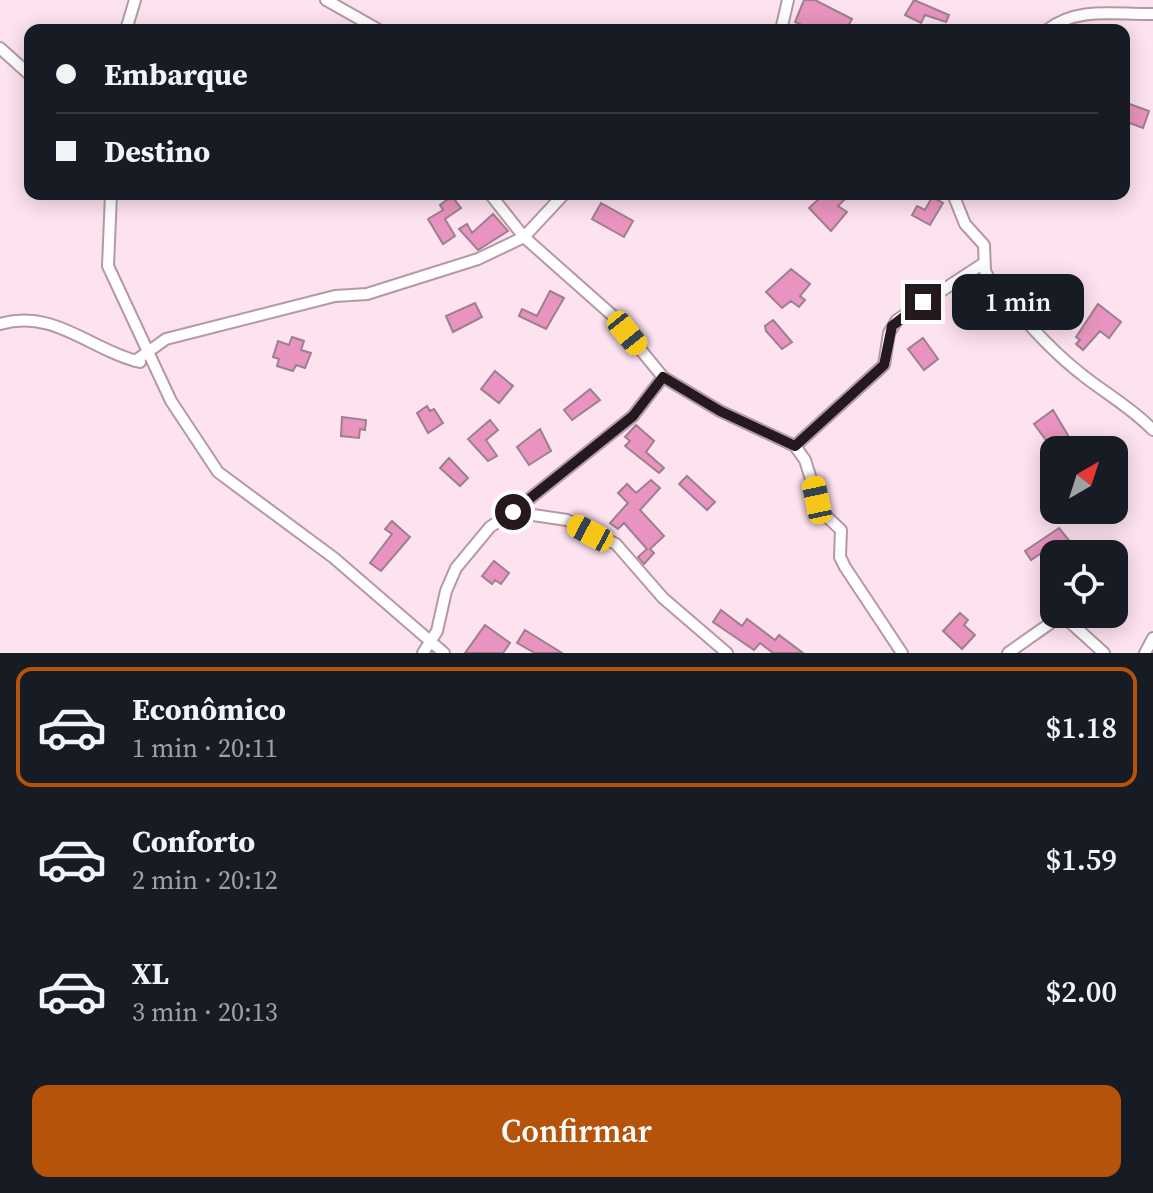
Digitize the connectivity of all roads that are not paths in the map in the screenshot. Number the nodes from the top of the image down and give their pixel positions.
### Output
1 (135, 0) edge
2 (326, 0) edge
3 (788, 0) edge
4 (1153, 14) edge
5 (128, 24) edge
6 (368, 24) edge
7 (782, 24) edge
8 (1056, 24) edge
9 (0, 48) edge
10 (24, 70) edge
11 (111, 200) edge
12 (495, 200) edge
13 (558, 200) edge
14 (955, 200) edge
15 (524, 237) junction
16 (984, 263) junction
17 (0, 324) edge
18 (147, 350) junction
19 (135, 361) junction
20 (153, 365) junction
21 (663, 377) junction
22 (1153, 430) edge
23 (795, 446) junction
24 (513, 512) junction
25 (1153, 638) edge
26 (432, 642) junction
27 (423, 653) edge
28 (444, 653) edge
29 (727, 653) edge
30 (902, 653) edge
31 (1008, 653) edge
32 (1104, 653) edge
33 (1145, 653) edge

1 - 5 street
2 - 6 street
3 - 7 street
4 - 8 street
9 - 10 street
11 - 18 street
12 - 15 street
13 - 15 street
14 - 16 street
15 - 18 street
15 - 21 street
16 - 22 street
16 - 23 street
17 - 19 street
18 - 19 street
18 - 20 street
19 - 20 street
20 - 26 street
21 - 23 street
21 - 24 street
23 - 30 street
24 - 26 street
24 - 29 street
25 - 33 street
26 - 27 street
26 - 28 street
31 - 32 street

